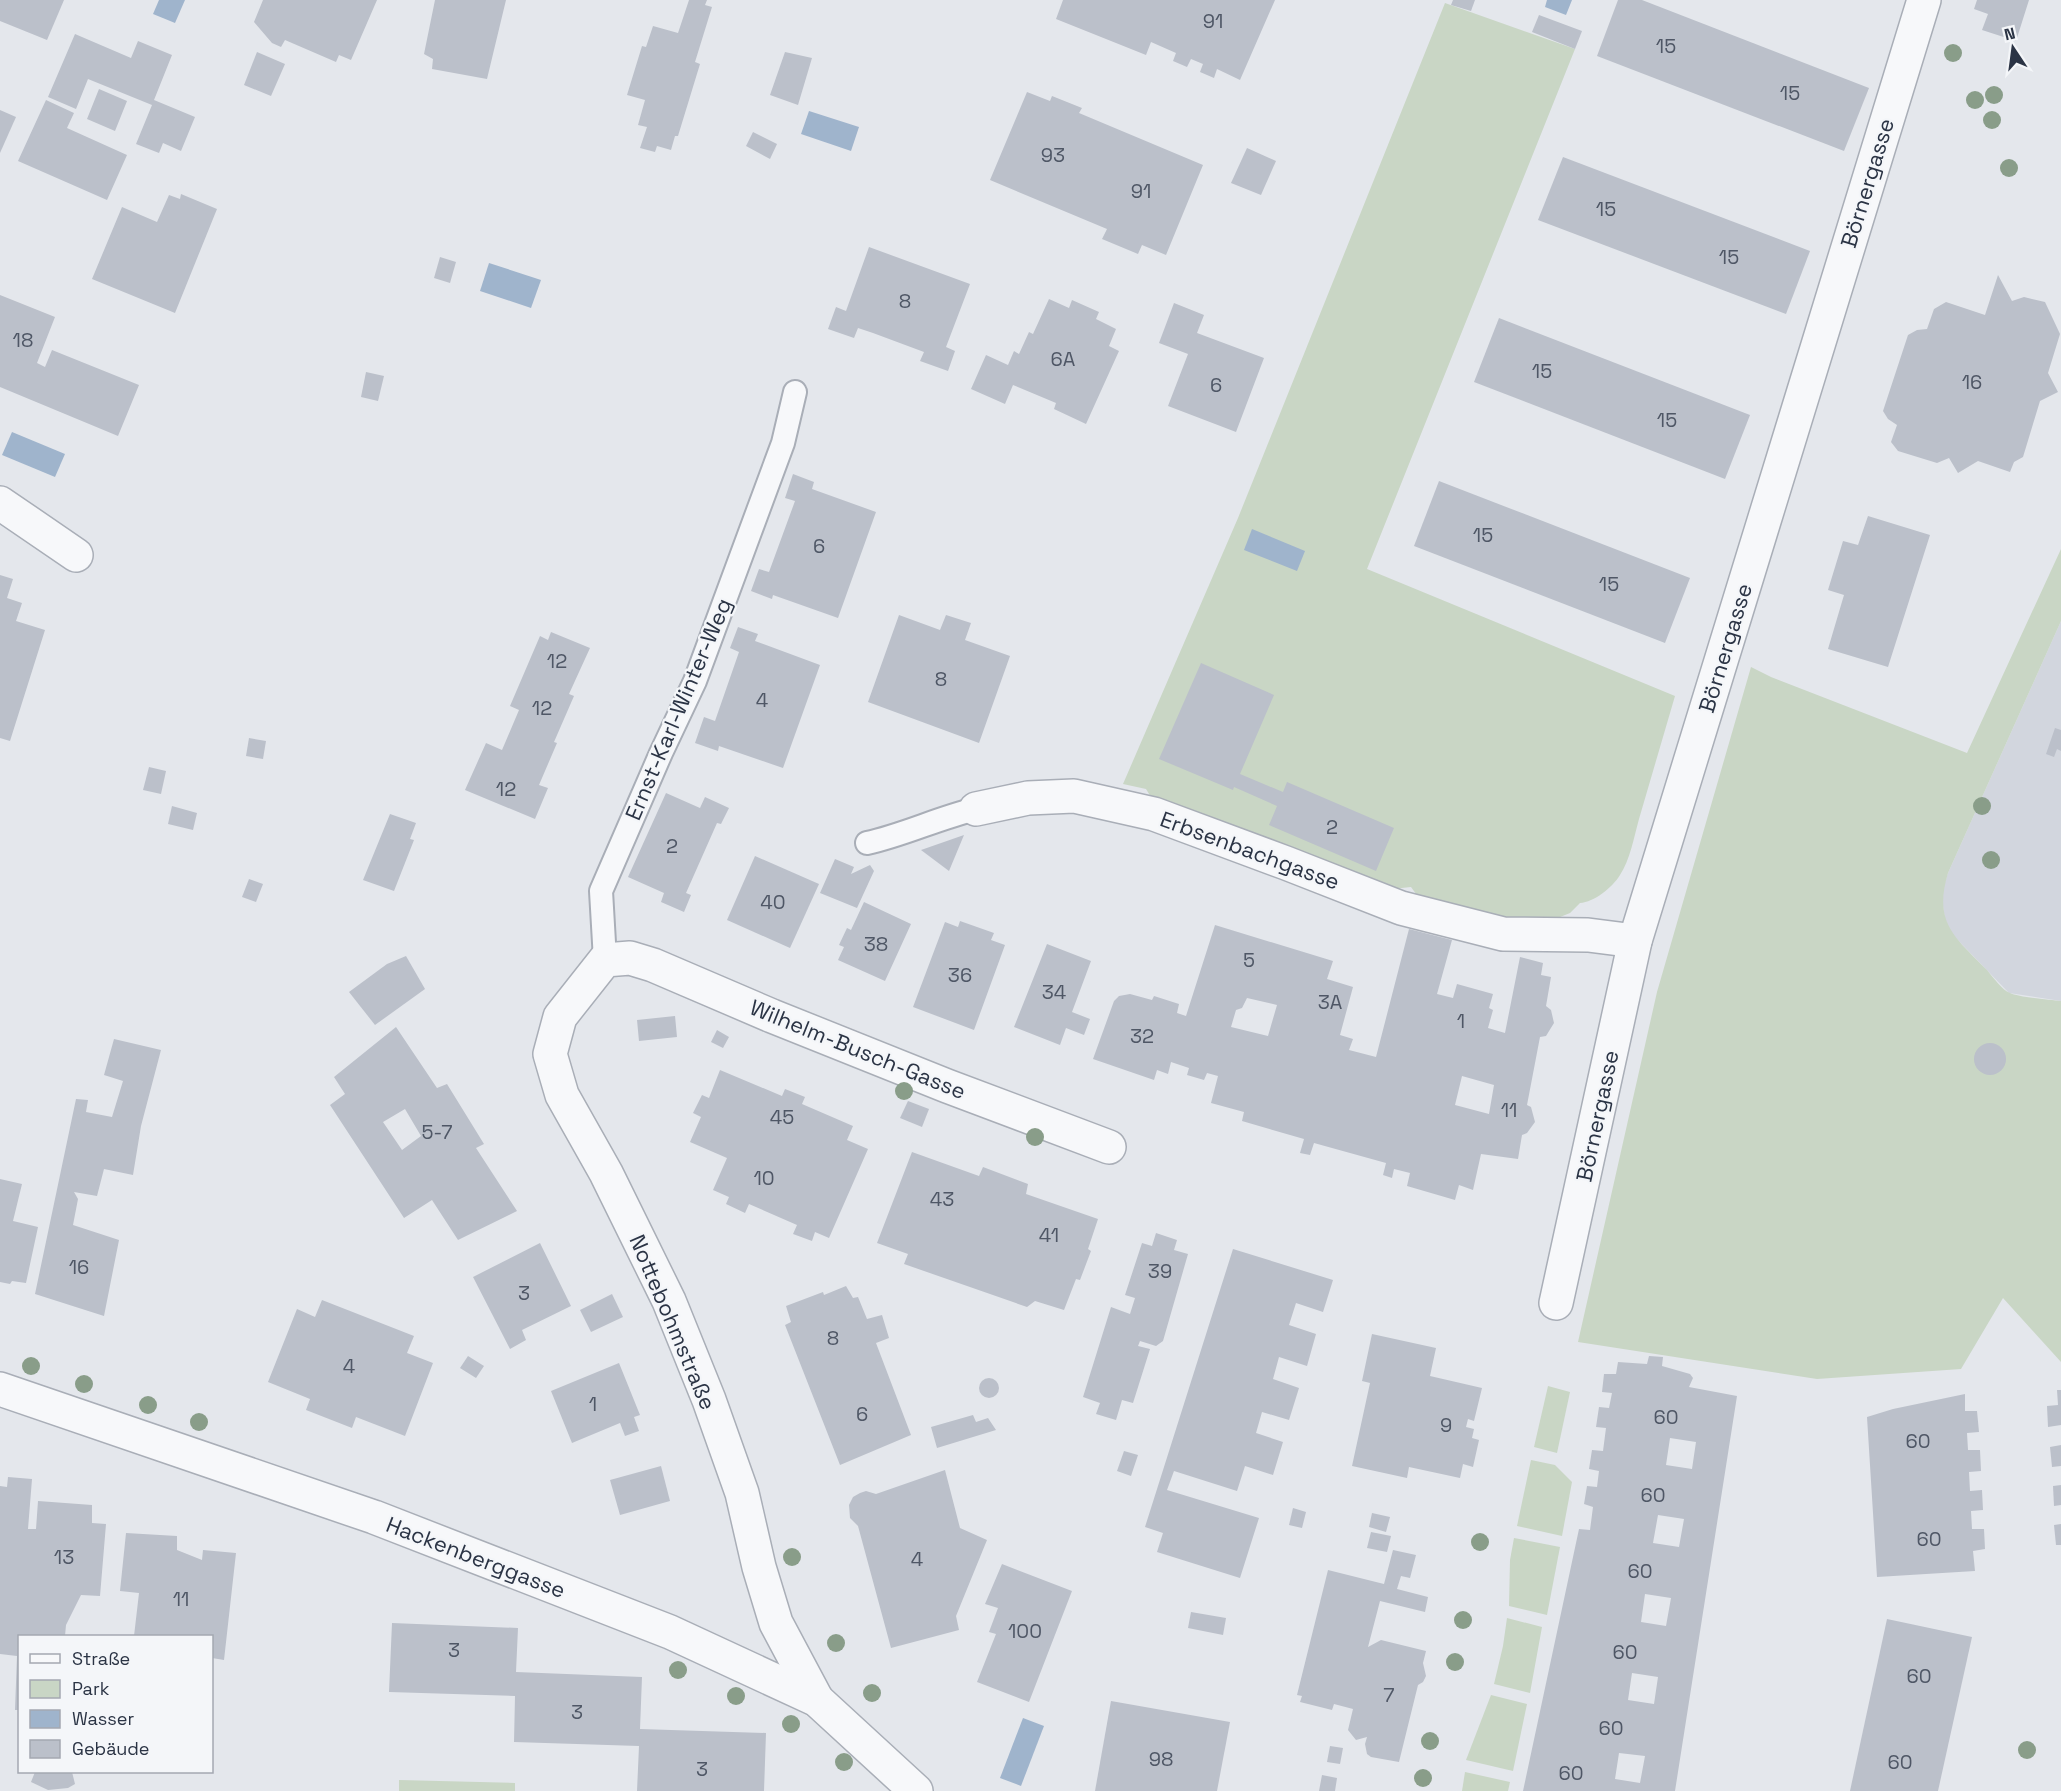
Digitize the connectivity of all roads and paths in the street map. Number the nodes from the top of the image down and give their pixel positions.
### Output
1 (1924, 0) edge
2 (795, 392) dead end
3 (0, 503) edge
4 (76, 555) dead end
5 (975, 809) joint
6 (867, 843) dead end
7 (1635, 941) junction
8 (605, 960) junction
9 (1109, 1147) dead end
10 (1556, 1303) dead end
11 (0, 1389) edge
12 (817, 1700) junction
13 (916, 1791) edge

1 - 7 street, Börnergasse
2 - 8 lane, Ernst-Karl-Winter-Weg
3 - 4 street
5 - 6 lane, Erbsenbachgasse
5 - 7 street, Erbsenbachgasse
7 - 10 street, Börnergasse
8 - 9 street, Wilhelm-Busch-Gasse
8 - 12 street, Nottebohmstraße
11 - 12 street, Hackenberggasse
12 - 13 street, Hackenberggasse

